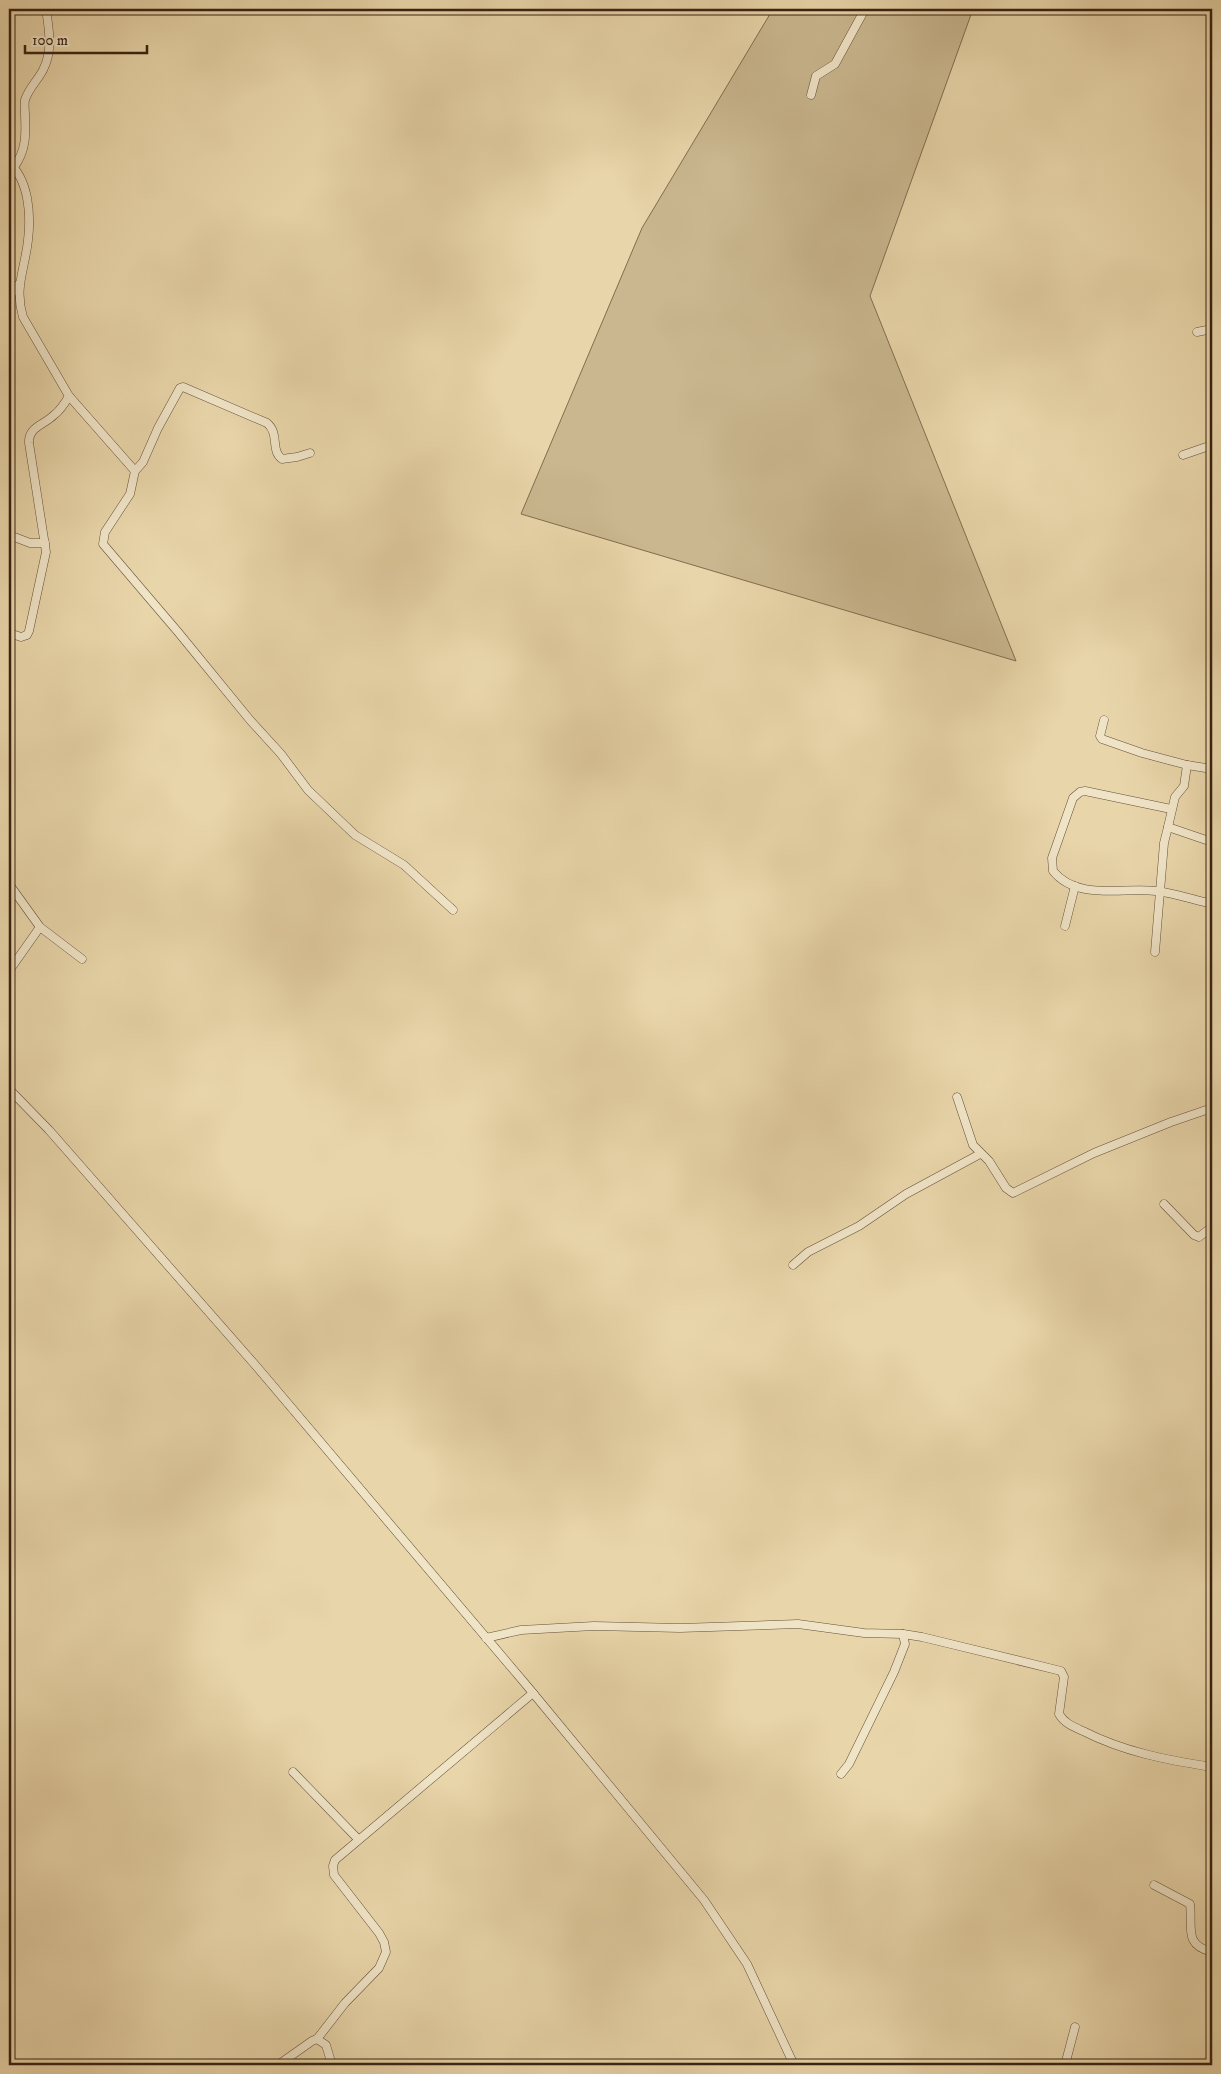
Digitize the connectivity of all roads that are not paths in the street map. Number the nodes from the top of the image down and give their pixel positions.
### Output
1 (46, 9) edge
2 (865, 9) edge
3 (811, 95) dead end
4 (11, 165) edge
5 (19, 284) junction
6 (9, 296) edge
7 (1212, 329) edge
8 (1197, 332) dead end
9 (69, 396) junction
10 (1212, 445) edge
11 (310, 453) dead end
12 (1183, 456) dead end
13 (135, 471) junction
14 (9, 536) edge
15 (45, 543) junction
16 (9, 633) edge
17 (1104, 720) dead end
18 (1187, 765) junction
19 (1212, 770) edge
20 (1171, 809) junction
21 (1168, 827) junction
22 (1212, 842) edge
23 (9, 884) edge
24 (1075, 886) junction
25 (1159, 891) junction
26 (1212, 904) edge
27 (453, 910) dead end
28 (1065, 926) dead end
29 (40, 927) junction
30 (1154, 952) dead end
31 (82, 959) dead end
32 (9, 971) edge
33 (9, 1088) edge
34 (957, 1096) dead end
35 (1212, 1108) edge
36 (980, 1154) junction
37 (1164, 1204) dead end
38 (1212, 1227) edge
39 (793, 1265) dead end
40 (903, 1634) junction
41 (486, 1638) junction
42 (533, 1693) junction
43 (1212, 1767) edge
44 (293, 1772) dead end
45 (841, 1774) dead end
46 (358, 1839) junction
47 (1154, 1885) dead end
48 (1212, 1952) edge
49 (1075, 2027) dead end
50 (317, 2039) junction
51 (278, 2065) edge
52 (332, 2065) edge
53 (794, 2065) edge
54 (1065, 2065) edge

1 - 4 street
2 - 3 street
4 - 5 street
5 - 6 street
5 - 9 street
7 - 8 street
9 - 13 street
9 - 15 street
10 - 12 street
11 - 13 street
13 - 27 street
14 - 15 street
15 - 16 street
17 - 18 street
18 - 19 street
18 - 20 street
20 - 21 street
20 - 24 street
21 - 22 street
21 - 25 street
23 - 29 street
24 - 25 street
24 - 28 street
25 - 26 street
25 - 30 street
29 - 31 street
29 - 32 street
33 - 41 street
34 - 36 street
35 - 36 street
36 - 39 street
37 - 38 street
40 - 41 street
40 - 43 street
40 - 45 street
41 - 42 street
42 - 46 street
42 - 53 street
44 - 46 street
46 - 50 street
47 - 48 street
49 - 54 street
50 - 51 street
50 - 52 street

